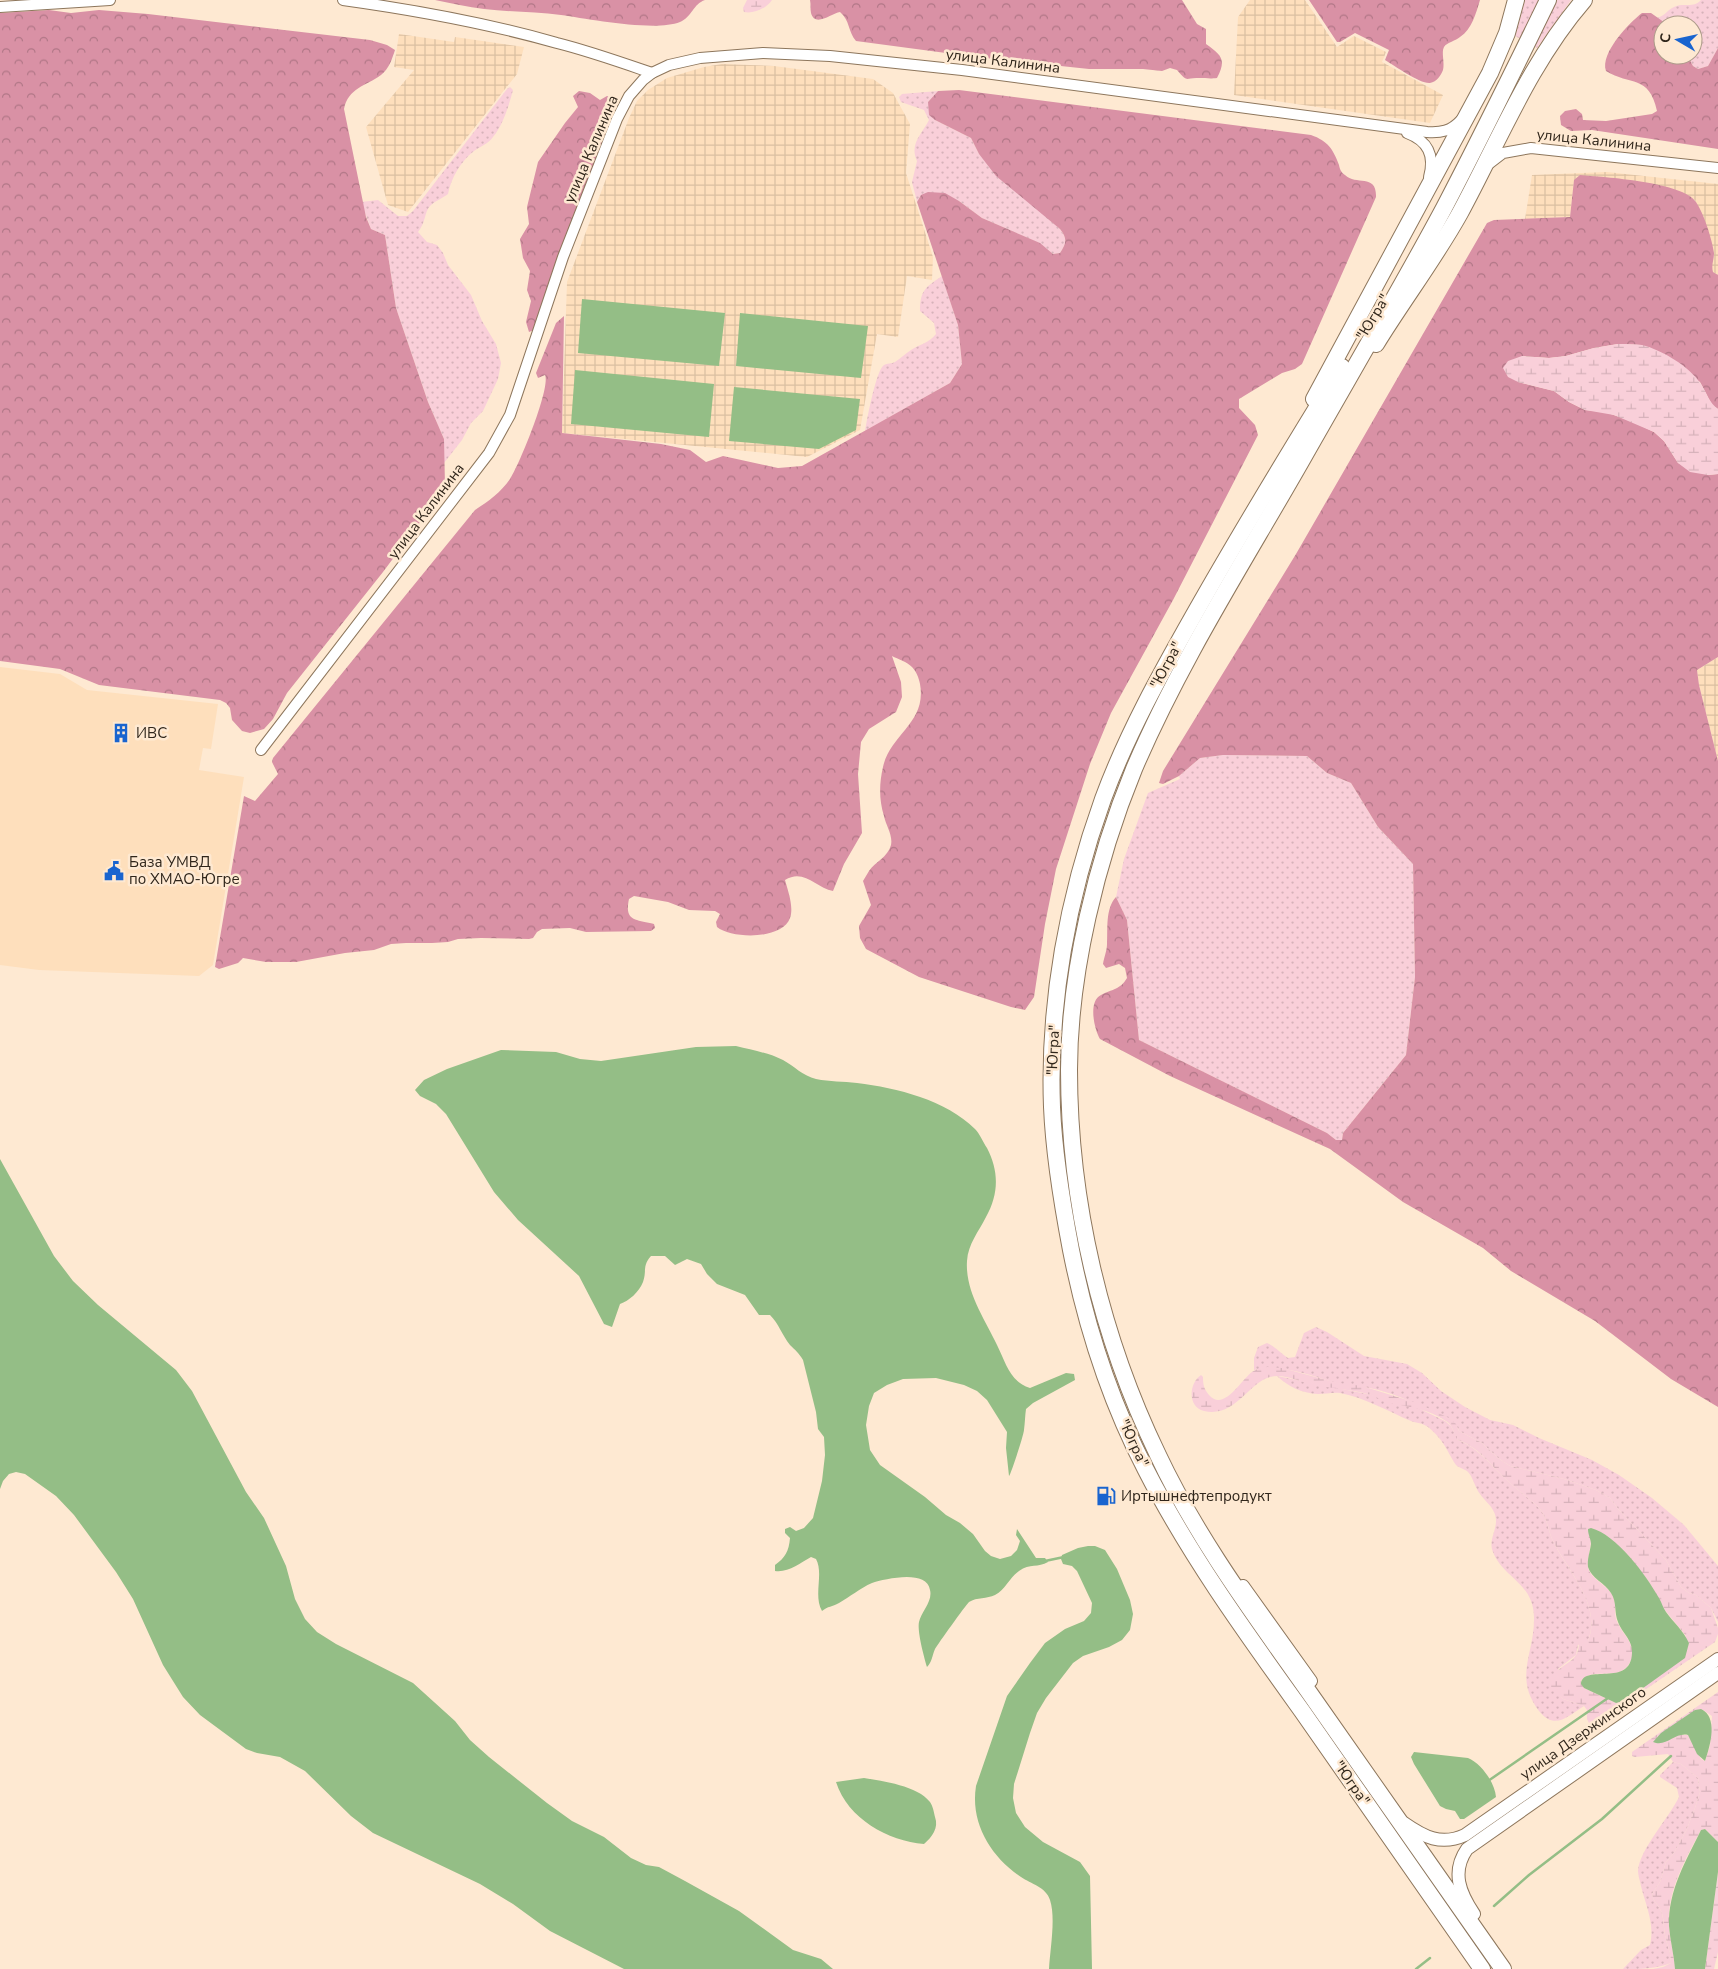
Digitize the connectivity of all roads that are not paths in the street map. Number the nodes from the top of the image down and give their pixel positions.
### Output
1 (110, 0) edge
2 (343, 0) edge
3 (1516, 0) edge
4 (1548, 0) edge
5 (1584, 0) edge
6 (0, 7) edge
7 (652, 73) junction
8 (1470, 110) junction
9 (1488, 122) junction
10 (1392, 128) junction
11 (1718, 168) edge
12 (1478, 178) junction
13 (1423, 197) junction
14 (1257, 506) junction
15 (1270, 515) junction
16 (261, 750) dead end
17 (1211, 1549) junction
18 (1718, 1659) edge
19 (1718, 1673) edge
20 (1398, 1819) junction
21 (1418, 1833) junction
22 (1470, 1839) junction
23 (1459, 1886) junction
24 (1464, 1914) junction
25 (1482, 1969) edge
26 (1503, 1969) edge
27 (1512, 1969) edge

1 - 6 street
2 - 7 street
3 - 8 main road
4 - 9 main road, "Югра"
5 - 12 main road
7 - 10 street, улица Калинина
7 - 16 street, улица Калинина
8 - 10 street
8 - 13 main road
9 - 14 main road, "Югра"
9 - 15 main road, "Югра"
10 - 13 street
11 - 12 street, улица Калинина
12 - 15 main road
13 - 14 main road
14 - 25 main road, "Югра"
15 - 17 main road, "Югра"
17 - 20 main road, "Югра"
17 - 21 street
18 - 22 street, улица Дзержинского
19 - 22 street, улица Дзержинского
20 - 21 street
20 - 24 main road, "Югра"
21 - 22 street
22 - 23 street
23 - 24 street
23 - 27 street
24 - 26 main road, "Югра"

